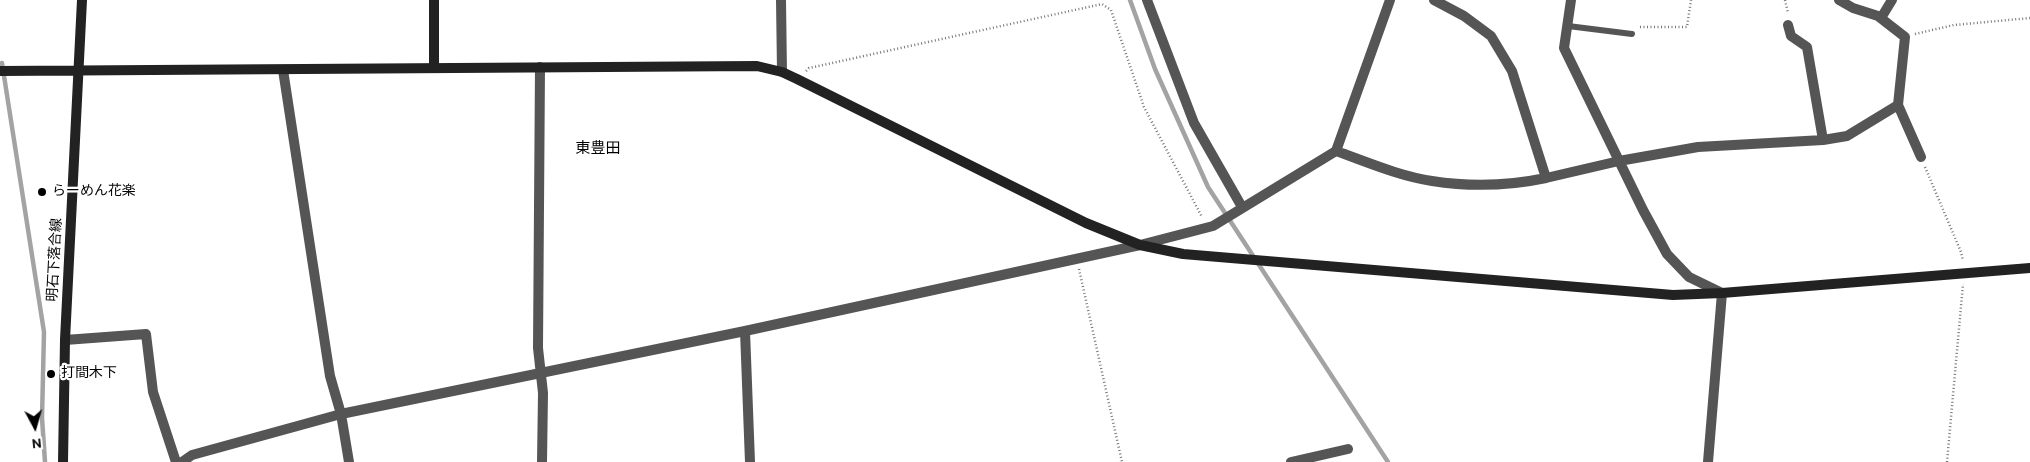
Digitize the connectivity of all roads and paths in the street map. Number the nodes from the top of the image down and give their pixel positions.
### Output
1 (82, 0) edge
2 (434, 0) edge
3 (781, 0) edge
4 (1147, 0) edge
5 (1390, 0) edge
6 (1434, 0) edge
7 (1572, 0) edge
8 (1691, 0) edge
9 (1839, 0) edge
10 (1892, 0) edge
11 (1881, 18) junction
12 (2030, 18) edge
13 (1788, 25) dead end
14 (1568, 26) junction
15 (1632, 34) joint
16 (1905, 37) junction
17 (434, 67) junction
18 (540, 67) junction
19 (283, 70) junction
20 (0, 71) edge
21 (79, 71) junction
22 (782, 72) junction
23 (797, 79) junction
24 (1898, 105) junction
25 (1823, 140) junction
26 (1336, 151) junction
27 (1921, 157) joint
28 (1619, 161) junction
29 (1546, 178) junction
30 (1242, 207) junction
31 (1210, 226) junction
32 (1140, 244) junction
33 (1076, 258) junction
34 (2030, 268) edge
35 (1964, 274) junction
36 (1722, 293) junction
37 (745, 331) junction
38 (65, 340) junction
39 (540, 373) junction
40 (341, 414) junction
41 (1348, 449) dead end
42 (63, 462) edge
43 (176, 462) edge
44 (182, 462) edge
45 (349, 462) edge
46 (542, 462) edge
47 (750, 462) edge
48 (1122, 462) edge
49 (1291, 462) edge
50 (1708, 462) edge
51 (1947, 462) edge

1 - 21 street, 明石下落合線
2 - 17 street
3 - 22 street
4 - 30 street
5 - 26 street
6 - 29 street
7 - 14 street
8 - 15 path
9 - 11 street
10 - 11 street
11 - 16 street
12 - 16 path
13 - 25 street
14 - 15 lane
14 - 28 street
16 - 24 street
17 - 18 street
17 - 19 street
18 - 22 street
18 - 39 street
19 - 21 street
19 - 40 street
20 - 21 street
21 - 38 street, 明石下落合線
22 - 23 street
23 - 31 path
23 - 32 street
24 - 25 street
24 - 27 street
25 - 28 street
26 - 29 street
26 - 30 street
27 - 35 path
28 - 29 street
28 - 36 street
30 - 31 street
31 - 32 street
32 - 33 street
32 - 36 street
33 - 37 street
33 - 48 path
34 - 35 street
35 - 36 street
35 - 51 path
36 - 50 street
37 - 39 street
37 - 47 street
38 - 42 street, 明石下落合線
38 - 43 street
39 - 40 street
39 - 46 street
40 - 44 street
40 - 45 street
41 - 49 street

